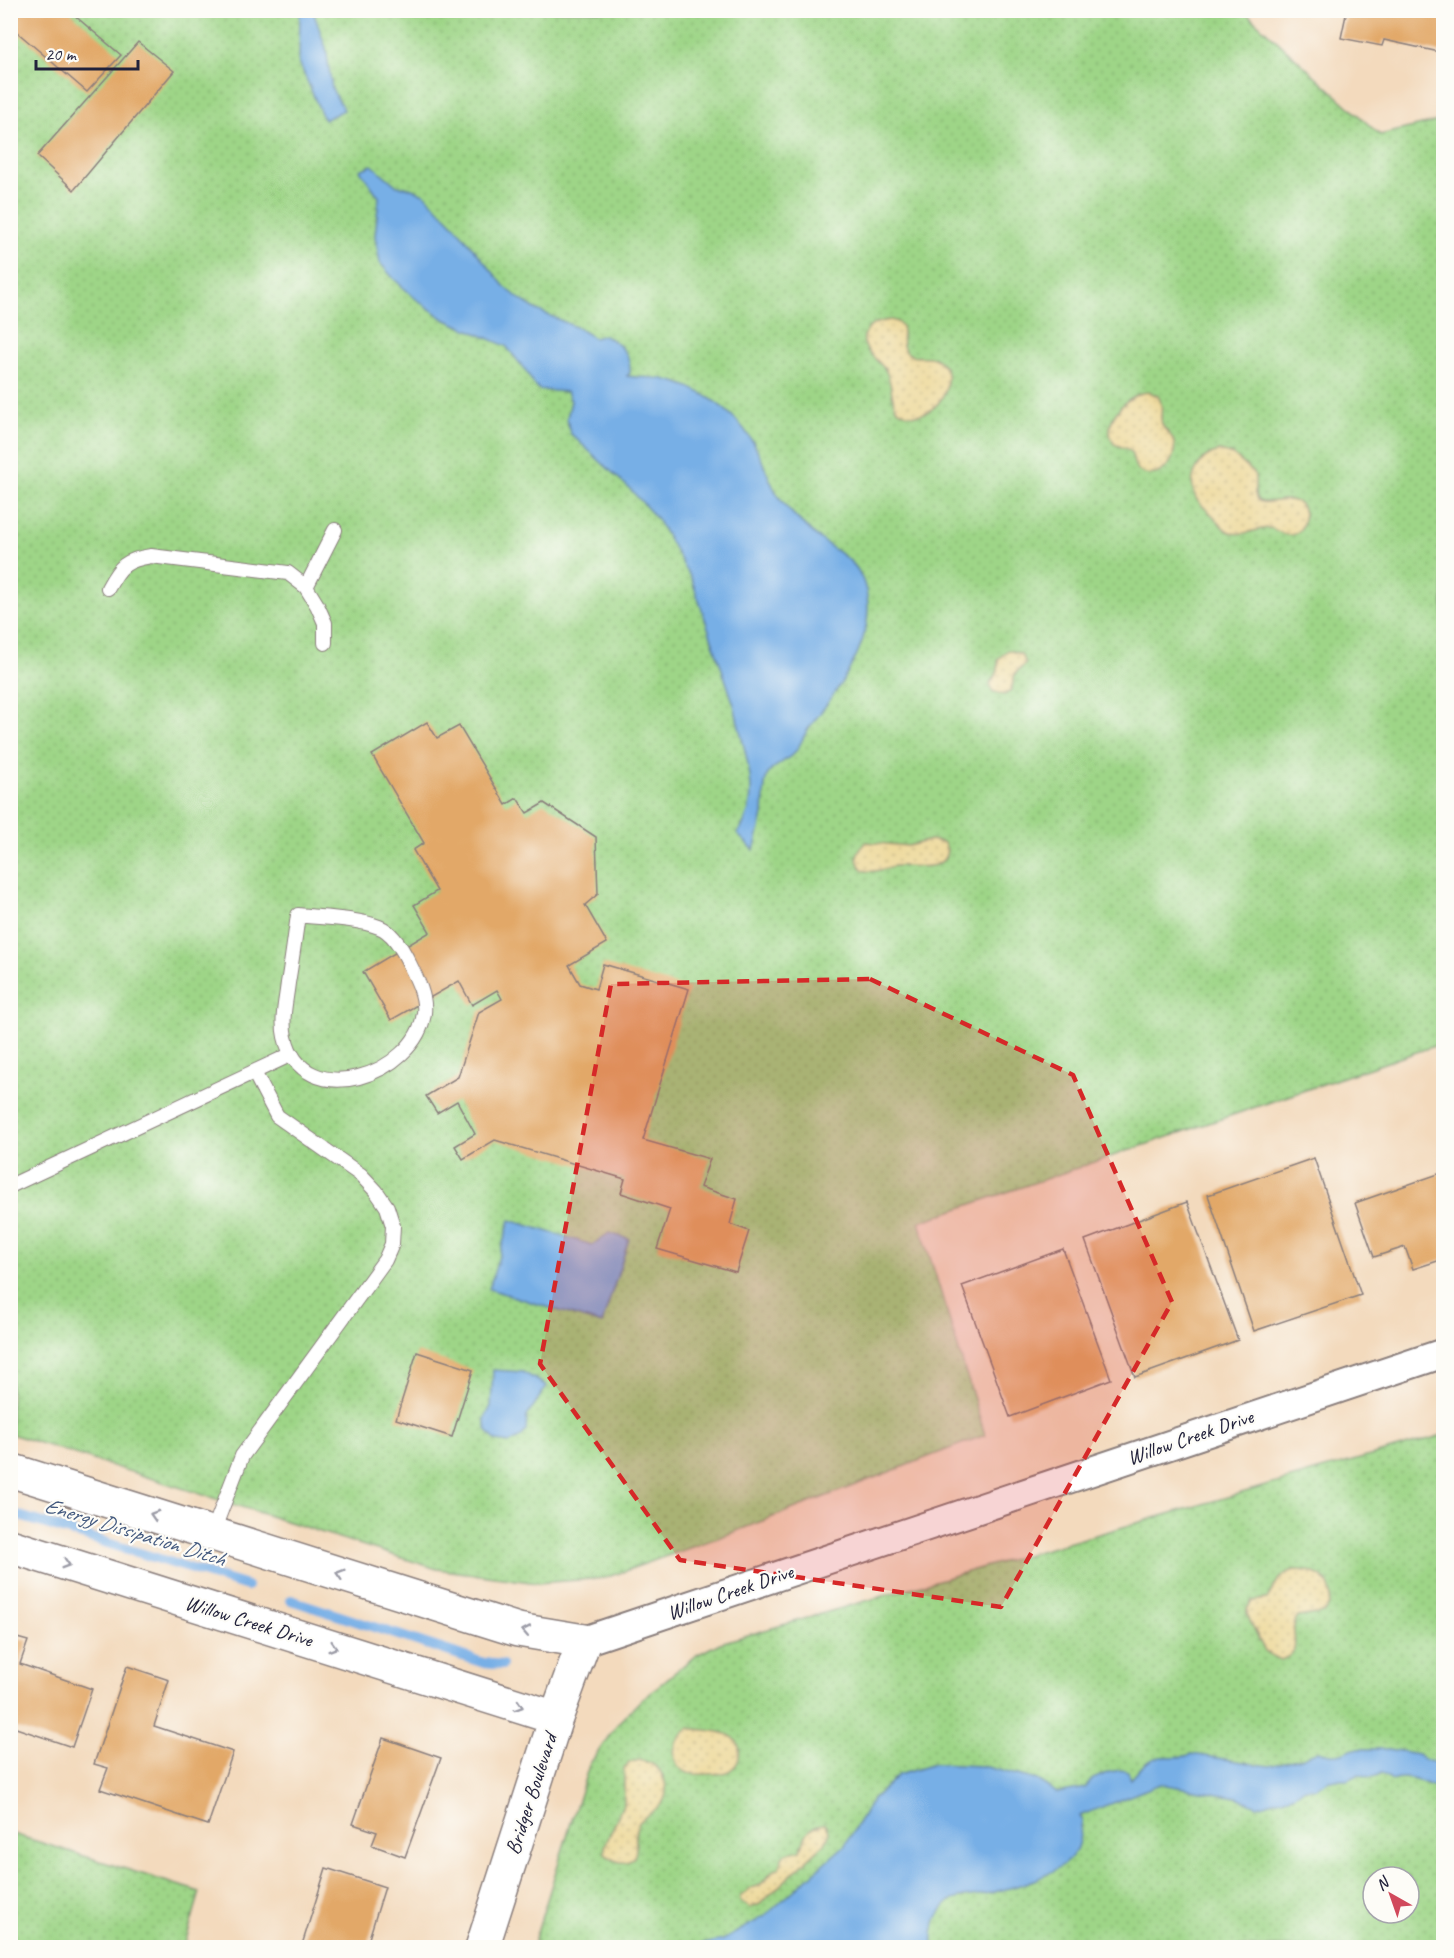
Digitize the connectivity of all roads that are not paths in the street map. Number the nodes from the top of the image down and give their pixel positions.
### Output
1 (335, 530) dead end
2 (306, 587) junction
3 (108, 588) dead end
4 (325, 643) dead end
5 (292, 1054) junction
6 (254, 1072) junction
7 (10, 1186) edge
8 (1443, 1353) edge
9 (10, 1470) edge
10 (212, 1534) junction
11 (10, 1546) edge
12 (584, 1641) junction
13 (556, 1718) junction
14 (482, 1947) edge

1 - 2 lane
2 - 3 lane
2 - 4 lane
5 - 5 lane
5 - 6 lane
6 - 7 lane
6 - 10 lane
8 - 12 street, Willow Creek Drive
10 -> 9 street, Willow Creek Drive
12 -> 10 street, Willow Creek Drive
11 -> 13 street, Willow Creek Drive
12 - 13 street, Bridger Boulevard
13 - 14 street, Bridger Boulevard

